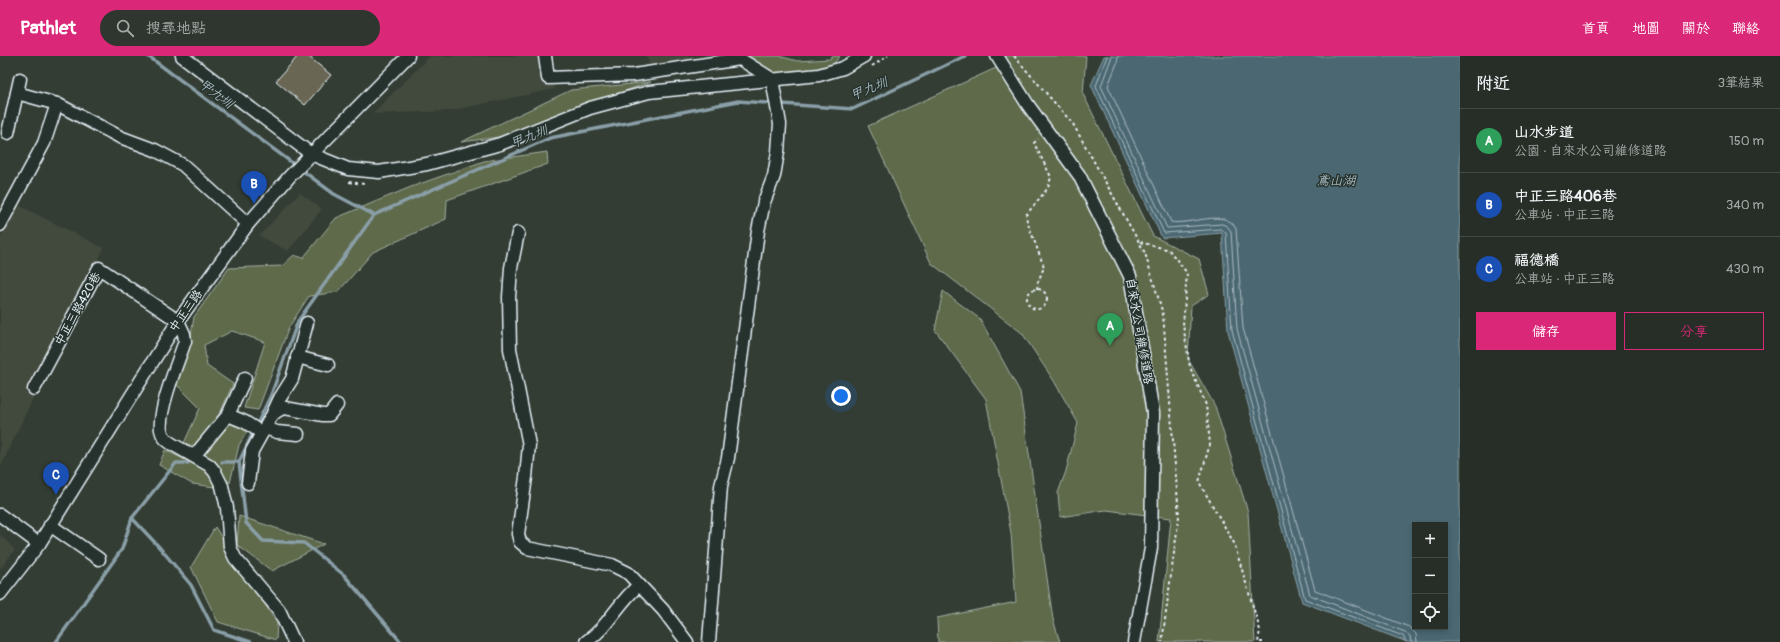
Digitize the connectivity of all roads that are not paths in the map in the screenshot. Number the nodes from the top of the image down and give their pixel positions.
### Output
1 (182, 56) edge
2 (408, 56) edge
3 (545, 56) edge
4 (864, 56) edge
5 (997, 56) edge
6 (20, 79) dead end
7 (772, 79) junction
8 (17, 93) junction
9 (57, 104) junction
10 (8, 133) dead end
11 (309, 156) junction
12 (248, 224) junction
13 (0, 225) edge
14 (518, 233) dead end
15 (178, 321) junction
16 (307, 323) dead end
17 (297, 357) junction
18 (328, 365) dead end
19 (244, 378) dead end
20 (34, 389) dead end
21 (337, 405) dead end
22 (273, 413) junction
23 (228, 415) junction
24 (259, 429) junction
25 (298, 434) dead end
26 (194, 456) junction
27 (248, 483) dead end
28 (0, 515) edge
29 (50, 525) junction
30 (39, 544) junction
31 (99, 559) dead end
32 (638, 586) junction
33 (0, 594) edge
34 (294, 642) edge
35 (586, 642) edge
36 (687, 642) edge
37 (709, 642) edge
38 (1134, 642) edge

1 - 11 street
2 - 11 street, 中正三路
3 - 7 street
4 - 7 street
5 - 38 street, 自來水公司維修道路
6 - 8 street
7 - 11 street
7 - 37 street
8 - 9 street
8 - 10 street
9 - 12 street
9 - 13 street
11 - 12 street, 中正三路
12 - 15 street, 中正三路
14 - 32 street
15 - 20 street, 中正三路420巷
15 - 26 street
15 - 29 street, 中正三路
16 - 17 street
17 - 18 street
17 - 22 street
19 - 23 street
21 - 22 street
22 - 24 street
23 - 24 street
23 - 26 street
24 - 25 street
24 - 27 street
26 - 34 street
28 - 30 street
29 - 30 street, 中正三路
29 - 31 street
30 - 33 street, 中正三路
32 - 35 street
32 - 36 street

